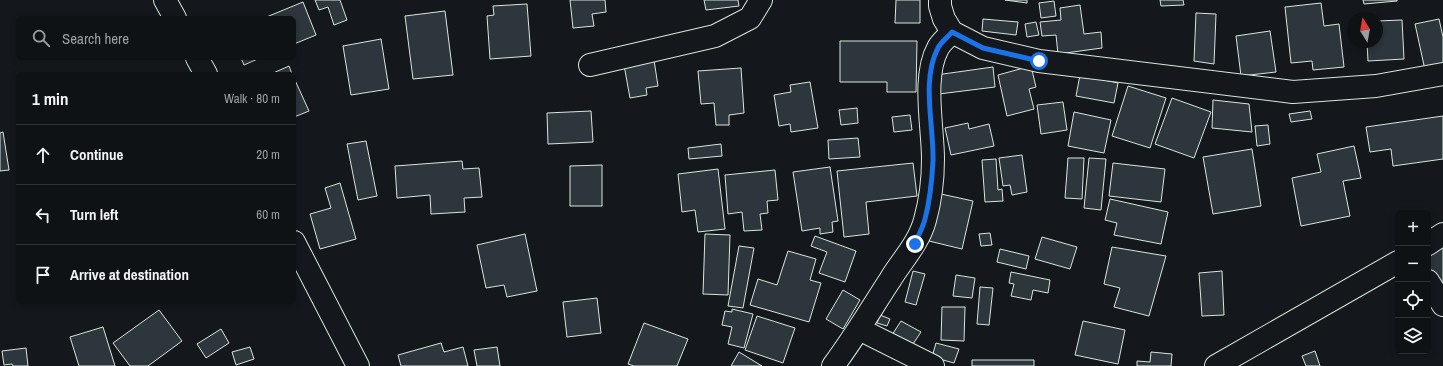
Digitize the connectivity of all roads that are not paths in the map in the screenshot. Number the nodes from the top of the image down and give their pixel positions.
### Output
1 (165, 0) edge
2 (761, 0) edge
3 (940, 0) edge
4 (174, 16) edge
5 (952, 32) junction
6 (198, 60) edge
7 (590, 64) dead end
8 (205, 72) edge
9 (1443, 74) edge
10 (1443, 234) edge
11 (1431, 242) edge
12 (296, 246) edge
13 (1395, 264) edge
14 (1429, 282) edge
15 (1443, 305) edge
16 (859, 329) junction
17 (358, 366) edge
18 (833, 366) edge
19 (933, 366) edge
20 (1216, 366) edge

1 - 4 street
2 - 7 street
3 - 5 street
5 - 9 street
5 - 16 street
6 - 8 street
10 - 11 street
12 - 17 street
13 - 20 street
14 - 15 street
16 - 18 street
16 - 19 street

